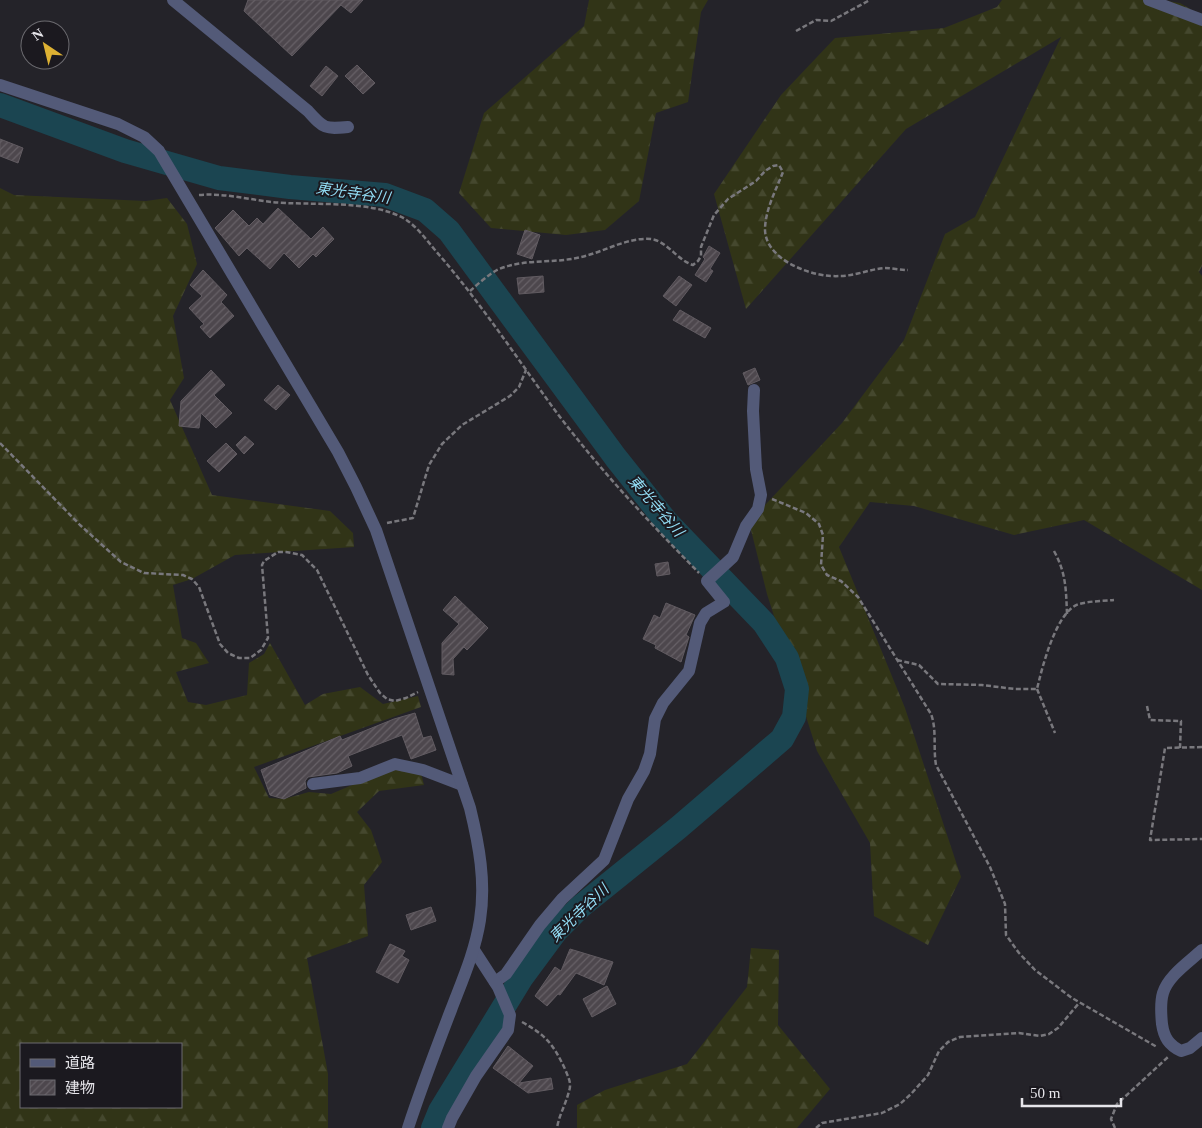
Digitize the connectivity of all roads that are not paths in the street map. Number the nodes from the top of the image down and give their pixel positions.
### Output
1 (173, 0) edge
2 (1149, 0) edge
3 (1202, 20) edge
4 (0, 85) edge
5 (348, 127) dead end
6 (754, 390) dead end
7 (313, 784) dead end
8 (462, 785) junction
9 (474, 950) junction
10 (1202, 950) edge
11 (497, 984) junction
12 (1202, 1038) edge
13 (408, 1128) edge
14 (448, 1128) edge

1 - 5 street
2 - 3 street
4 - 8 street
6 - 11 street
7 - 8 street
8 - 9 street
9 - 11 street
9 - 13 street
10 - 12 street
11 - 14 street

